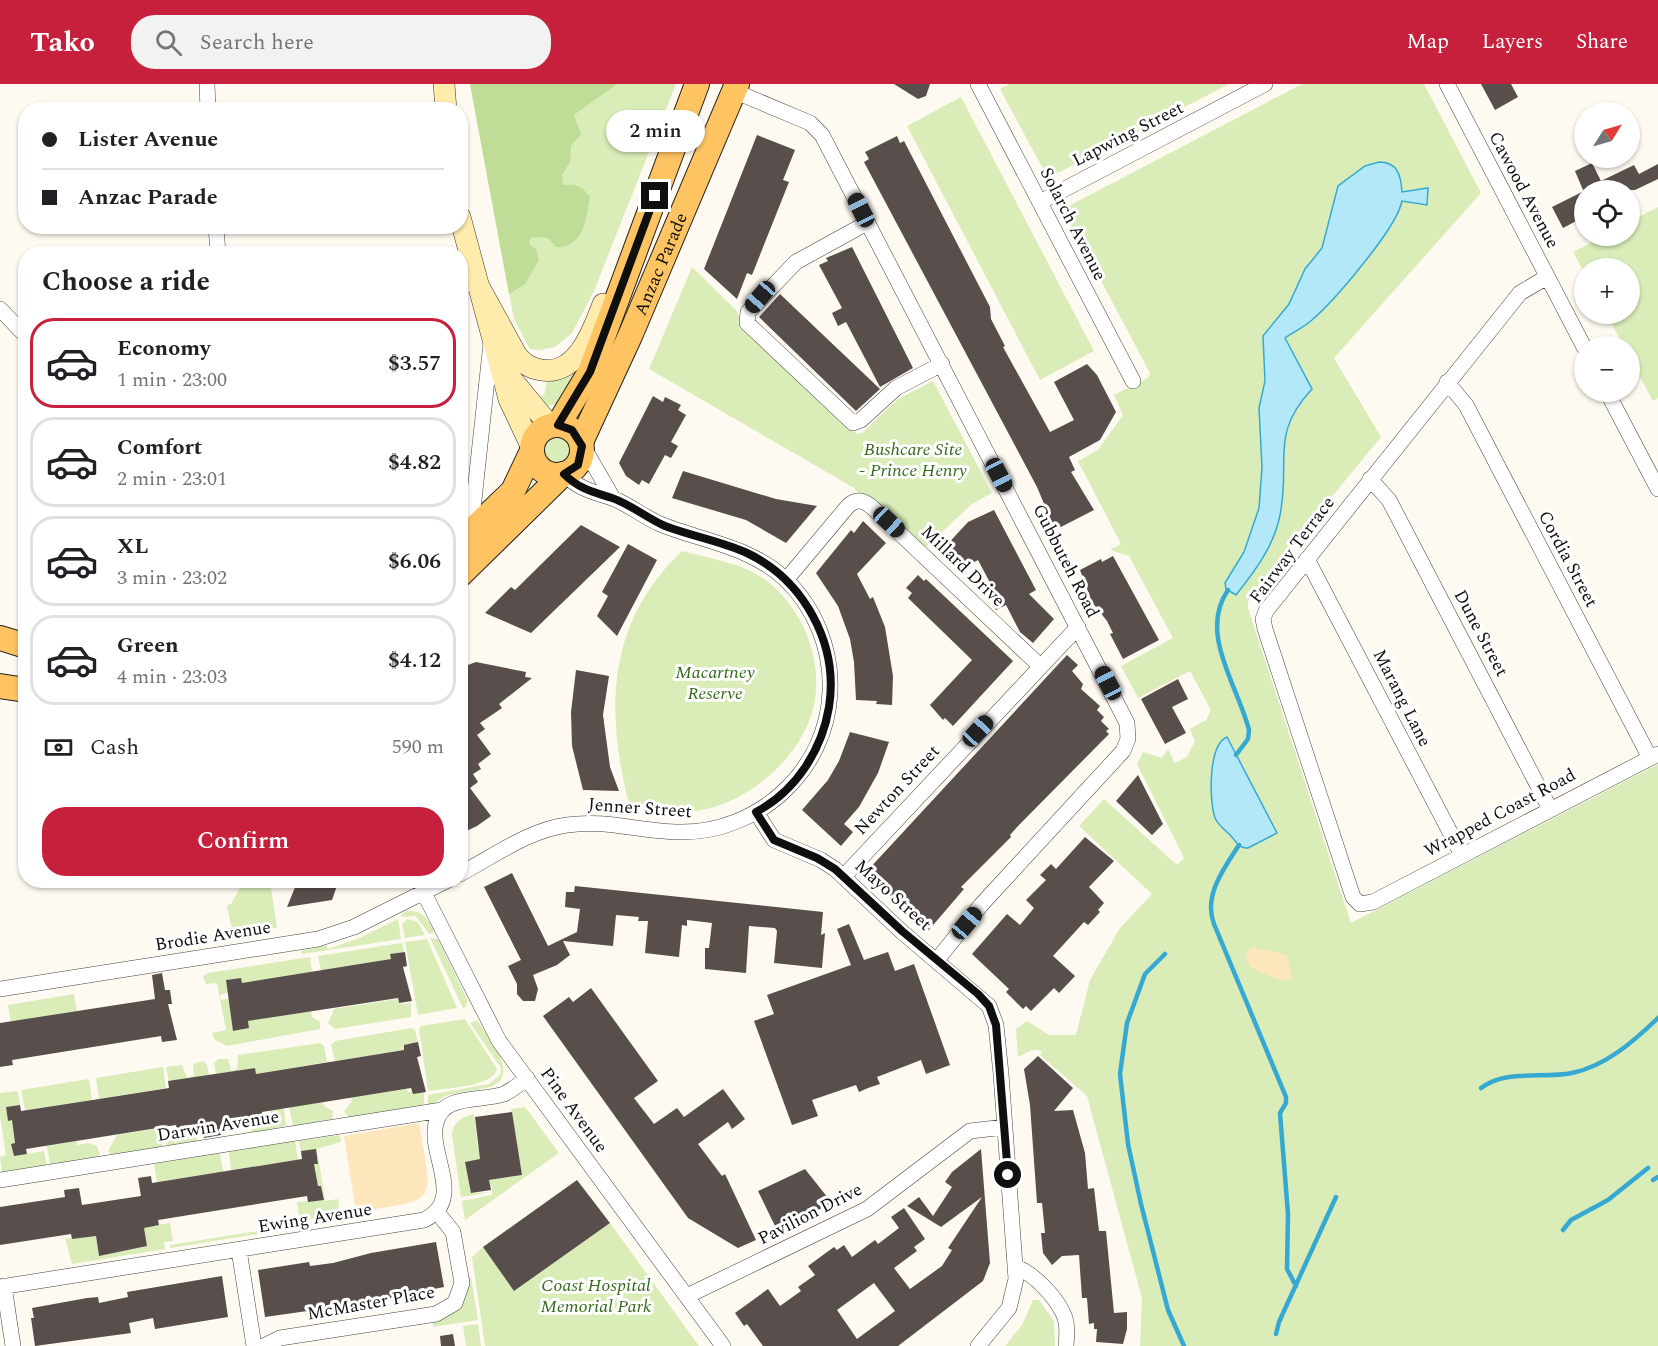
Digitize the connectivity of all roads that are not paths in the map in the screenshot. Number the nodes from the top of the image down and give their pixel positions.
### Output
1 (207, 84) edge
2 (444, 84) edge
3 (697, 84) edge
4 (1265, 84) edge
5 (1447, 84) edge
6 (985, 86) edge
7 (735, 88) edge
8 (208, 102) edge
9 (445, 102) edge
10 (1040, 202) junction
11 (867, 223) junction
12 (638, 241) junction
13 (1547, 277) junction
14 (469, 284) edge
15 (0, 309) edge
16 (18, 328) edge
17 (1578, 336) edge
18 (491, 338) junction
19 (942, 364) junction
20 (500, 365) junction
21 (1133, 381) dead end
22 (1447, 382) junction
23 (1612, 402) edge
24 (554, 426) junction
25 (581, 442) junction
26 (532, 449) junction
27 (564, 474) junction
28 (1370, 479) junction
29 (1658, 489) edge
30 (613, 498) junction
31 (470, 534) edge
32 (1308, 559) junction
33 (468, 567) edge
34 (786, 580) junction
35 (1078, 627) junction
36 (0, 638) edge
37 (18, 644) edge
38 (1039, 665) junction
39 (0, 687) edge
40 (18, 689) edge
41 (1654, 756) edge
42 (1550, 809) junction
43 (756, 812) junction
44 (1462, 855) junction
45 (468, 870) edge
46 (844, 876) junction
47 (420, 888) edge
48 (422, 888) edge
49 (1360, 904) joint
50 (937, 960) junction
51 (0, 989) edge
52 (527, 1078) junction
53 (442, 1110) junction
54 (1005, 1127) junction
55 (0, 1180) edge
56 (437, 1212) junction
57 (238, 1250) junction
58 (1016, 1267) junction
59 (2, 1287) edge
60 (687, 1296) junction
61 (13, 1346) edge
62 (254, 1346) edge
63 (264, 1346) edge
64 (723, 1346) edge
65 (978, 1346) edge
66 (1066, 1346) edge

1 - 8 street
2 - 9 street
3 - 12 main road, Anzac Parade
4 - 10 street, Lapwing Street
5 - 13 street, Cawood Avenue
6 - 10 street, Solarch Avenue
7 - 11 street, Gubbuteh Road
7 - 25 main road, Anzac Parade
10 - 21 street, Solarch Avenue
11 - 19 street, Gubbuteh Road
11 - 19 street
12 - 14 street
12 - 24 main road, Anzac Parade
13 - 17 street, Cawood Avenue
13 - 22 street, Fairway Terrace
14 - 18 street
15 - 16 street
18 - 20 street
18 - 31 street
19 - 35 street, Gubbuteh Road
20 - 24 street
20 - 26 street
22 - 28 street, Fairway Terrace
22 - 41 street, Cordia Street
23 - 29 street
24 - 25 main road
24 - 26 main road
25 - 27 main road
25 - 30 street
26 - 27 main road
26 - 31 main road
27 - 30 street, Jenner Street
27 - 33 main road
28 - 32 street, Fairway Terrace
28 - 42 street, Dune Street
30 - 34 street, Jenner Street
32 - 44 street, Marang Lane
32 - 49 street, Fairway Terrace
34 - 38 street, Millard Drive
34 - 43 street, Jenner Street
35 - 38 street, Newton Street
35 - 50 street, Gubbuteh Road
36 - 37 main road
38 - 46 street, Newton Street
39 - 40 main road
41 - 42 street, Wrapped Coast Road
42 - 44 street, Wrapped Coast Road
43 - 45 street, Jenner Street
43 - 46 street, Mayo Street
44 - 49 street, Wrapped Coast Road
46 - 50 street, Mayo Street
47 - 51 street, Brodie Avenue
48 - 52 street, Pine Avenue
50 - 54 street, Mayo Street
52 - 53 street
52 - 60 street, Pine Avenue
53 - 55 street, Darwin Avenue
53 - 56 street
54 - 58 street, Mayo Street
54 - 60 street, Pavilion Drive
56 - 57 street, Ewing Avenue
56 - 63 street, McMaster Place
57 - 59 street, Ewing Avenue
57 - 62 street
58 - 65 street, Mayo Street
58 - 66 street
59 - 61 street
60 - 64 street, Pine Avenue

